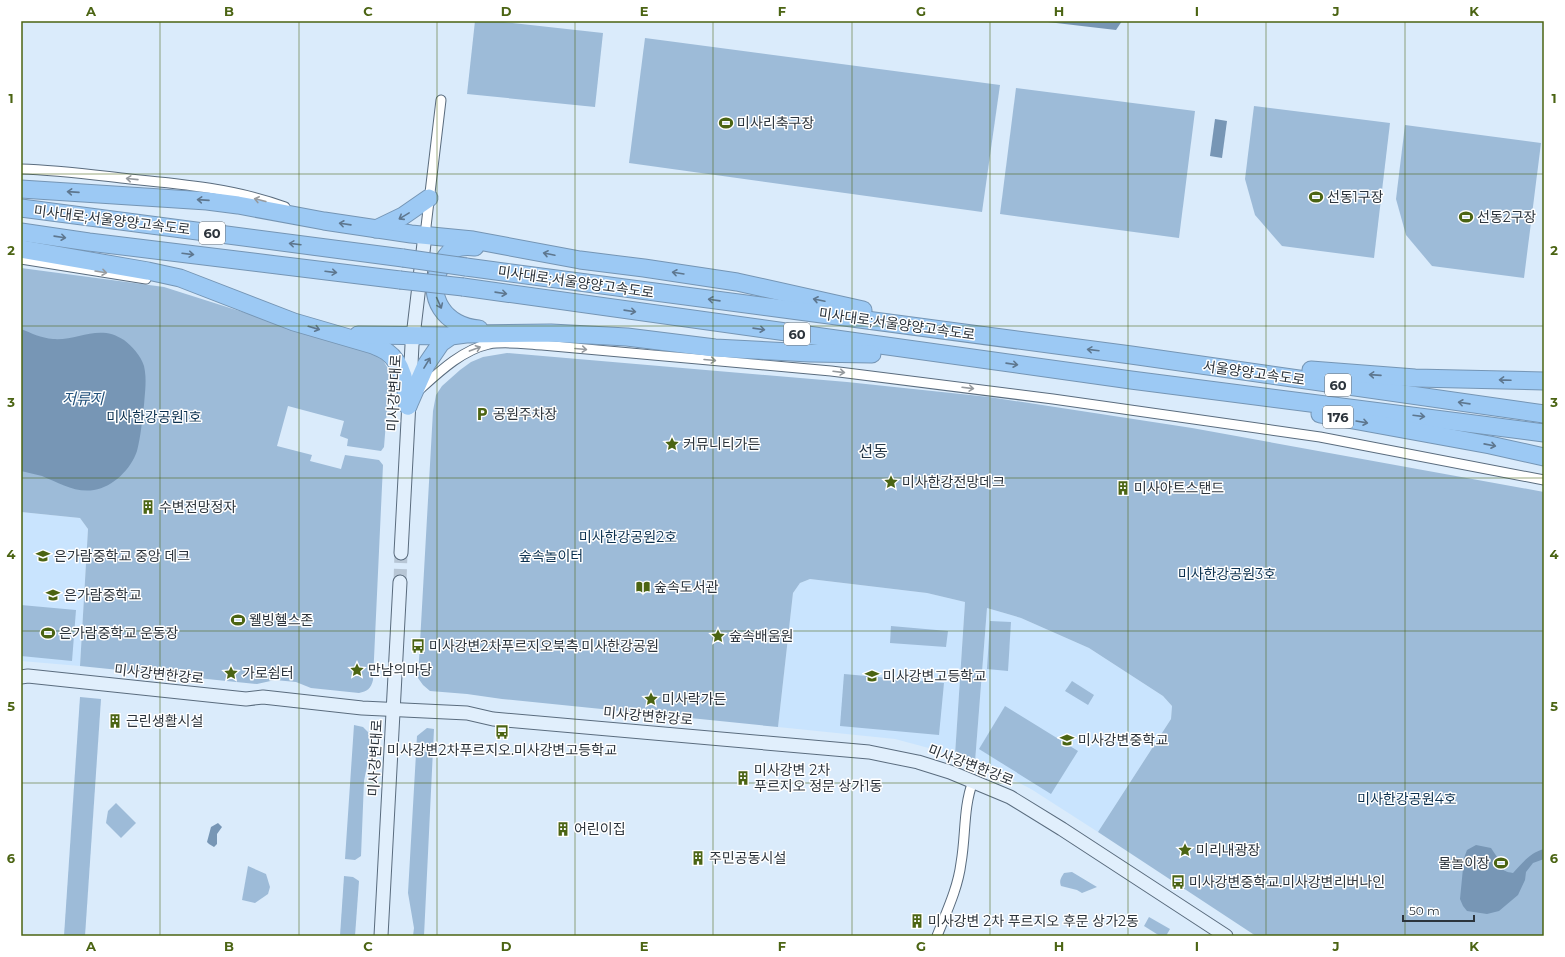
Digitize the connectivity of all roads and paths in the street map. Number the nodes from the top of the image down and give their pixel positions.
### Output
1 (441, 100) dead end
2 (21, 169) edge
3 (21, 189) edge
4 (429, 198) junction
5 (21, 208) edge
6 (324, 221) junction
7 (376, 229) junction
8 (21, 232) edge
9 (425, 235) junction
10 (21, 249) edge
11 (529, 250) junction
12 (21, 259) edge
13 (294, 322) junction
14 (952, 332) junction
15 (551, 333) junction
16 (332, 334) junction
17 (413, 336) junction
18 (451, 336) junction
19 (945, 354) junction
20 (1131, 354) junction
21 (1131, 380) junction
22 (1544, 381) edge
23 (410, 402) junction
24 (1544, 414) edge
25 (1544, 433) edge
26 (1544, 457) edge
27 (1544, 480) edge
28 (401, 553) tunnel mouth
29 (400, 582) tunnel mouth
30 (21, 677) edge
31 (394, 710) junction
32 (973, 781) junction
33 (381, 936) edge
34 (937, 936) edge
35 (1226, 936) edge

1 - 4 street
6 -> 2 street
6 -> 3 highway
4 -> 7 highway
4 - 9 street
14 -> 5 highway, 미사대로;서울양양고속도로 / 60, bridge
7 -> 6 highway
7 - 9 highway
8 -> 19 highway, 미사대로;서울양양고속도로 / 60, bridge
9 - 11 highway
9 - 17 street, 미사강변대로
10 - 13 highway
14 -> 11 highway
11 -> 15 highway
12 -> 13 street
13 -> 16 highway
20 -> 14 highway, 미사대로;서울양양고속도로 / 60
15 - 18 highway
15 - 19 highway
16 - 17 highway
16 - 23 highway
17 - 18 highway
17 - 23 street, 미사강변대로
23 -> 18 highway
19 -> 21 highway, 미사대로;서울양양고속도로 / 60
22 -> 20 highway
24 -> 20 highway, 서울양양고속도로 / 60
21 -> 25 highway, 서울양양고속도로 / 60
21 -> 26 highway, 176
23 -> 27 street
23 - 28 street, 미사강변대로
29 - 31 street, 미사강변대로
30 - 31 street, 미사강변한강로
31 - 32 street, 미사강변한강로
31 - 33 street, 미사강변대로
32 - 34 street
32 - 35 street, 미사강변한강로

